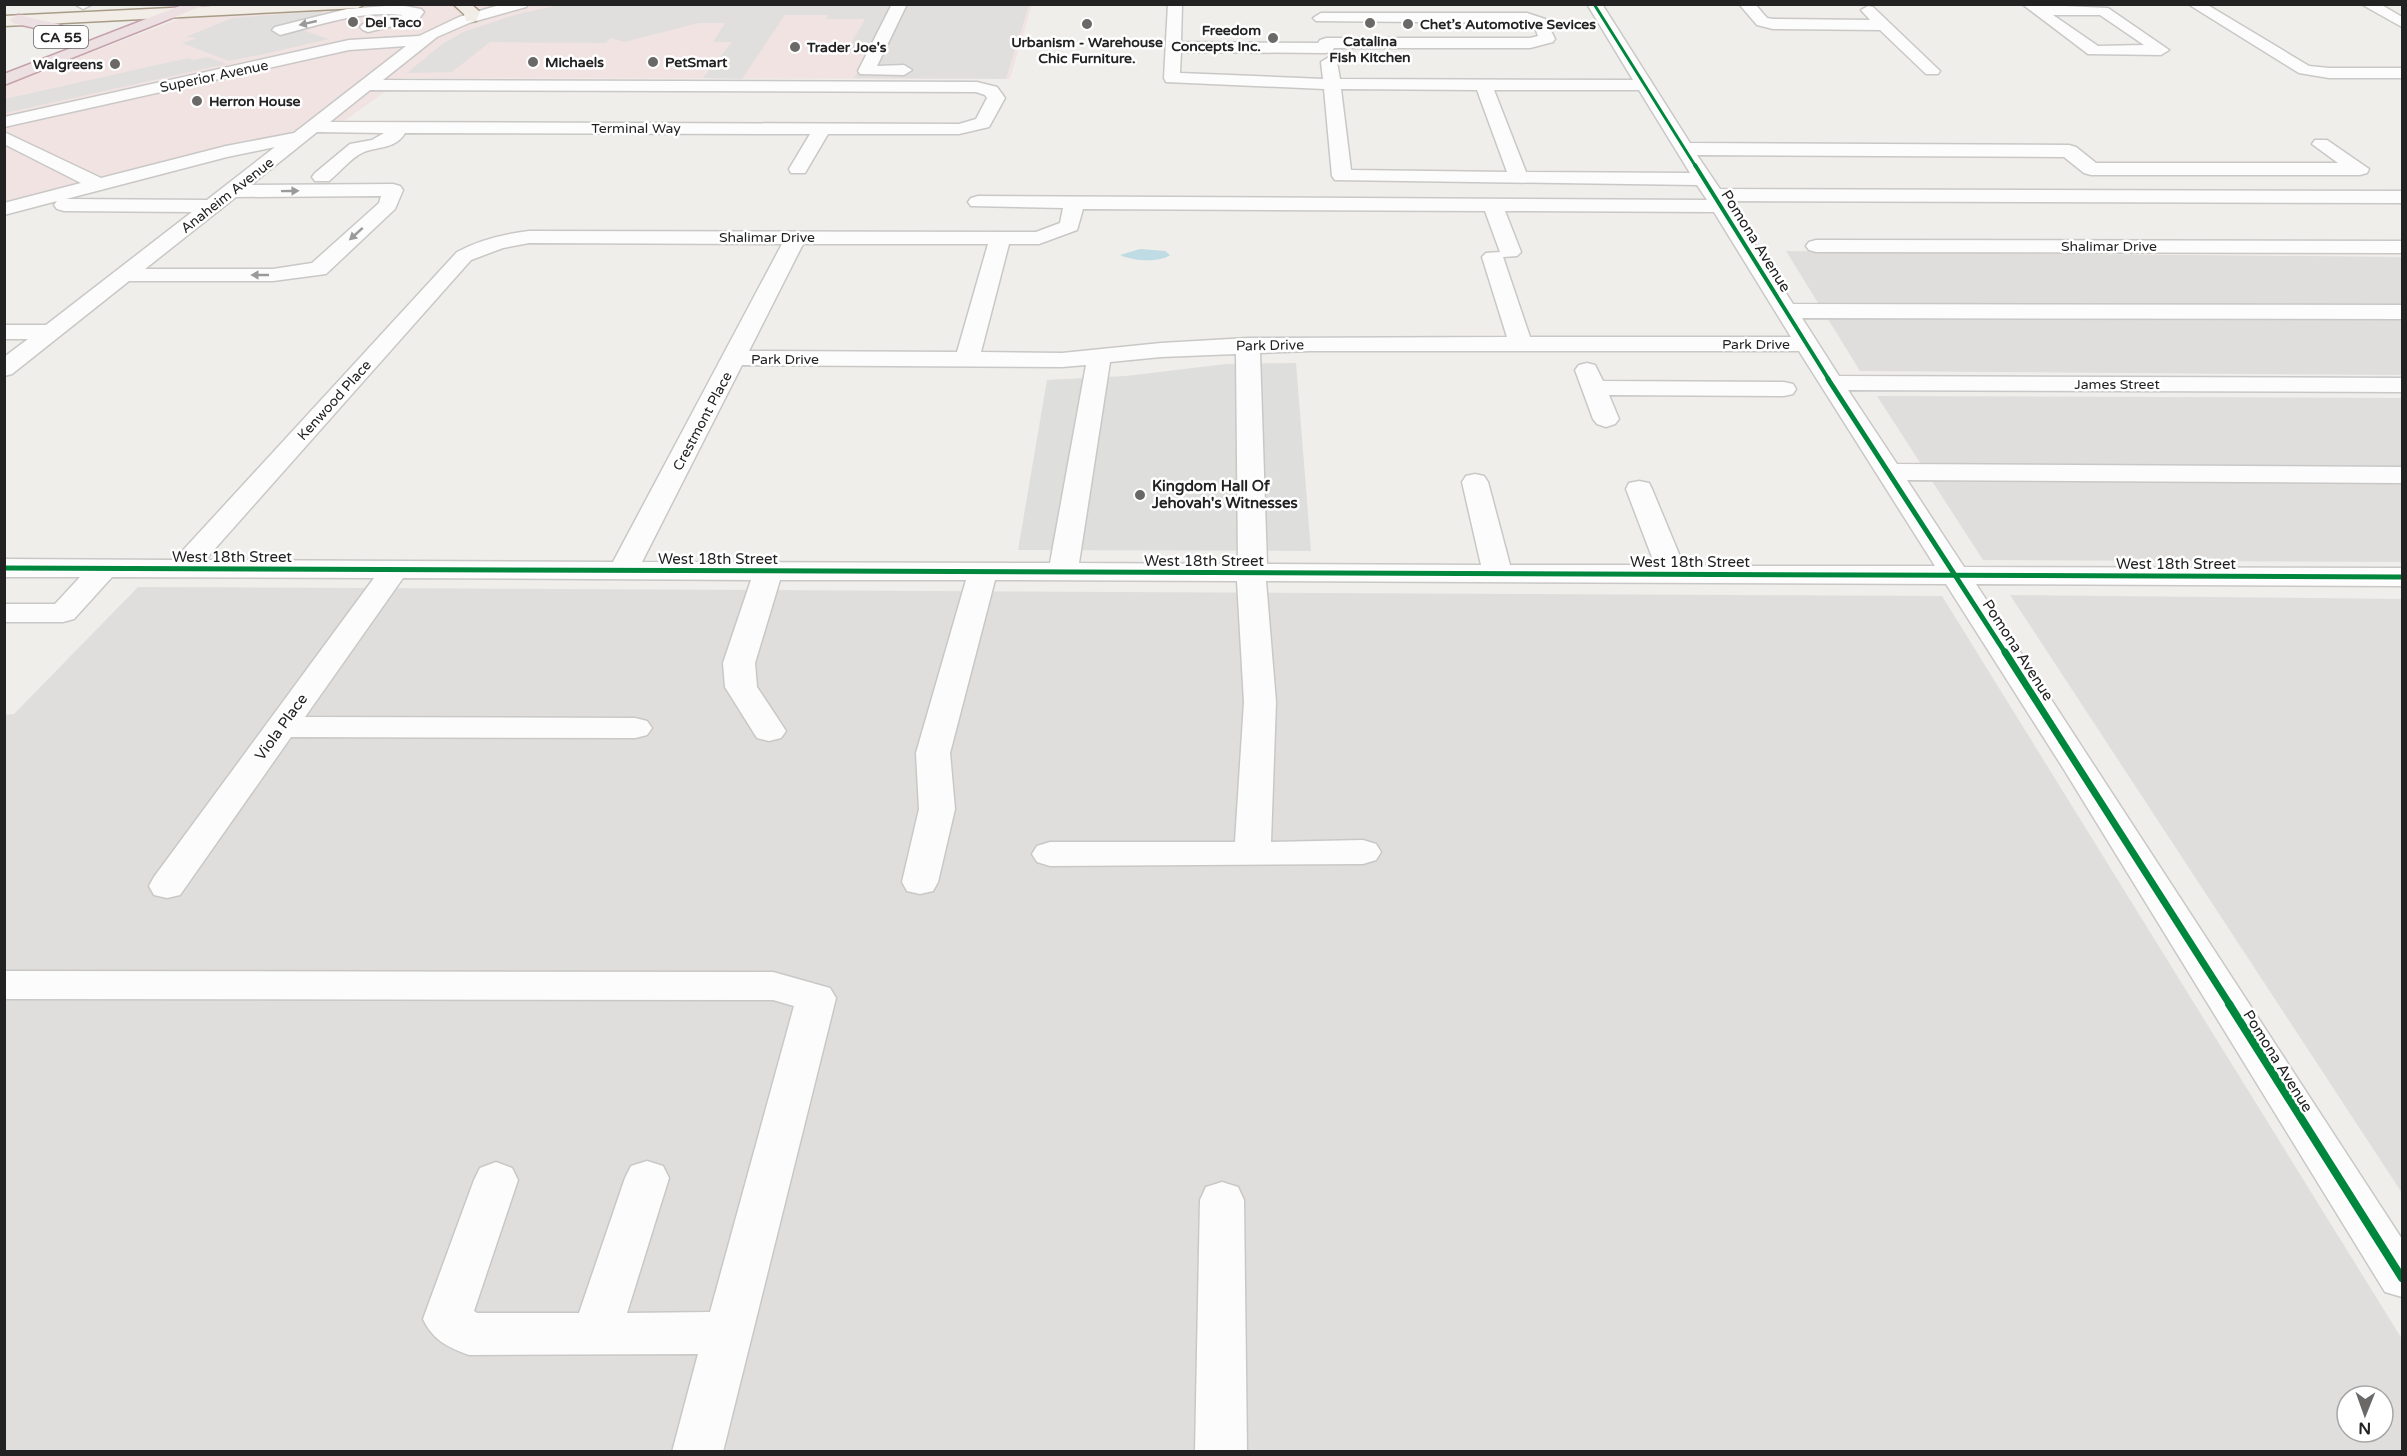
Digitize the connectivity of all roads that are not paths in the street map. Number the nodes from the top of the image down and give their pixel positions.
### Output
1 (146, 4) edge
2 (200, 4) edge
3 (358, 4) edge
4 (460, 4) edge
5 (521, 4) edge
6 (900, 4) edge
7 (1175, 4) edge
8 (1594, 4) edge
9 (1746, 4) edge
10 (1863, 4) edge
11 (2195, 4) edge
12 (2368, 4) edge
13 (85, 5) edge
14 (2033, 7) edge
15 (4, 9) edge
16 (112, 10) edge
17 (180, 13) junction
18 (471, 18) junction
19 (1318, 18) edge
20 (11, 21) edge
21 (1883, 25) junction
22 (2403, 25) edge
23 (280, 30) dead end
24 (67, 34) junction
25 (326, 37) dead end
26 (424, 40) junction
27 (46, 42) dead end
28 (1326, 45) junction
29 (1173, 47) junction
30 (389, 68) junction
31 (411, 68) dead end
32 (921, 70) dead end
33 (1932, 71) dead end
34 (233, 72) junction
35 (2403, 73) edge
36 (4, 80) edge
37 (1332, 84) junction
38 (368, 85) junction
39 (1484, 85) junction
40 (1644, 85) junction
41 (4, 106) edge
42 (4, 122) edge
43 (404, 128) junction
44 (822, 129) junction
45 (307, 132) junction
46 (4, 137) edge
47 (2321, 144) dead end
48 (1684, 149) junction
49 (269, 162) junction
50 (294, 162) dead end
51 (798, 169) dead end
52 (319, 170) dead end
53 (1519, 177) junction
54 (99, 184) junction
55 (232, 191) junction
56 (1712, 193) junction
57 (2403, 197) edge
58 (16, 202) edge
59 (978, 202) dead end
60 (1074, 203) junction
61 (1493, 205) junction
62 (212, 206) junction
63 (796, 237) junction
64 (999, 238) junction
65 (495, 242) joint
66 (1816, 246) dead end
67 (2403, 247) edge
68 (124, 276) junction
69 (1786, 311) junction
70 (2403, 312) edge
71 (4, 332) edge
72 (52, 332) junction
73 (1521, 344) junction
74 (1577, 344) junction
75 (1807, 344) junction
76 (1248, 345) junction
77 (1099, 357) junction
78 (735, 358) junction
79 (967, 359) junction
80 (4, 369) edge
81 (1831, 383) junction
82 (2403, 385) edge
83 (1594, 388) junction
84 (1784, 389) dead end
85 (1606, 419) dead end
86 (1888, 472) junction
87 (2403, 475) edge
88 (1475, 482) dead end
89 (1639, 489) dead end
90 (4, 568) edge
91 (104, 568) junction
92 (182, 568) junction
93 (395, 569) junction
94 (624, 571) junction
95 (768, 572) junction
96 (983, 572) junction
97 (1063, 572) junction
98 (1251, 573) junction
99 (1498, 574) junction
100 (1673, 574) junction
101 (1955, 575) junction
102 (2403, 577) edge
103 (4, 614) edge
104 (281, 727) junction
105 (635, 728) dead end
106 (769, 731) dead end
107 (1363, 852) dead end
108 (1050, 854) dead end
109 (1252, 854) junction
110 (920, 882) dead end
111 (167, 886) dead end
112 (4, 985) edge
113 (647, 1178) dead end
114 (496, 1180) dead end
115 (1222, 1200) dead end
116 (2402, 1276) edge
117 (728, 1333) junction
118 (596, 1334) junction
119 (697, 1452) edge
120 (1221, 1452) edge

1 - 16 highway, CA 55
2 - 17 highway, CA 55
3 - 17 main road
4 - 18 main road
5 - 18 street
6 - 32 street
7 - 29 street
8 - 40 street, Pomona Avenue
9 - 21 street
10 - 21 street
11 - 35 street
12 - 22 street
13 - 15 main road
13 - 16 main road
14 - 14 street
16 - 17 main road
16 - 20 main road
16 - 24 highway, CA 55
17 - 36 highway, CA 55
18 - 26 street, Anaheim Avenue
19 - 28 street
19 - 28 street
20 - 24 highway
21 - 33 street
25 -> 23 street
24 - 27 highway, CA 55
26 - 30 street, Anaheim Avenue
26 - 34 street, Superior Avenue
28 - 29 street
28 - 37 street
29 - 37 street
30 - 31 street
30 - 38 street, Anaheim Avenue
34 - 41 street
34 - 42 street, Superior Avenue
37 - 39 street
37 - 53 street
38 - 44 street, Terminal Way
38 - 45 street, Anaheim Avenue
39 - 40 street
39 - 53 street
40 - 48 street, Pomona Avenue
43 - 44 street, Terminal Way
43 - 45 street, Terminal Way
43 - 52 street
44 - 51 street
45 - 49 street, Anaheim Avenue
45 - 54 street
46 - 54 street
47 - 48 street
48 - 56 street, Pomona Avenue
49 - 50 street
49 - 55 street, Anaheim Avenue
53 - 56 street
54 - 58 street
55 - 62 street, Anaheim Avenue
55 -> 68 street
56 - 57 street
56 - 61 street
56 - 69 street, Pomona Avenue
58 - 62 street
59 - 60 street
60 - 61 street
60 - 64 street, Shalimar Drive
61 - 73 street
62 - 68 street, Anaheim Avenue
63 - 64 street, Shalimar Drive
63 - 65 street, Shalimar Drive
63 - 78 street, Crestmont Place
64 - 79 street
65 - 92 street, Kenwood Place
66 - 67 street, Shalimar Drive
68 - 72 street, Anaheim Avenue
69 - 70 street
69 - 75 street, Pomona Avenue
71 - 72 street
72 - 80 street, Anaheim Avenue
73 - 74 street, Park Drive
73 - 76 street, Park Drive
74 - 75 street, Park Drive
74 - 83 street
75 - 81 street, Pomona Avenue
76 - 77 street, Park Drive
76 - 98 street
77 - 79 street, Park Drive
77 - 97 street
78 - 79 street, Park Drive
78 - 94 street, Crestmont Place
81 - 82 street, James Street
81 - 86 street, Pomona Avenue
83 - 84 street
83 - 85 street
86 - 87 street
86 - 101 street, Pomona Avenue
88 - 99 street
89 - 100 street
90 - 91 street, West 18th Street
91 - 92 street, West 18th Street
91 - 103 street
92 - 93 street, West 18th Street
93 - 94 street, West 18th Street
93 - 104 street, Viola Place
94 - 95 street, West 18th Street
95 - 96 street, West 18th Street
95 - 106 street
96 - 97 street, West 18th Street
96 - 110 street
97 - 98 street, West 18th Street
98 - 99 street, West 18th Street
98 - 109 street
99 - 100 street, West 18th Street
100 - 101 street, West 18th Street
101 - 102 street, West 18th Street
101 - 116 street, Pomona Avenue
104 - 105 street
104 - 111 street, Viola Place
107 - 109 street
108 - 109 street
112 - 117 street
113 - 118 street
114 - 118 street
115 - 120 street
117 - 118 street
117 - 119 street

